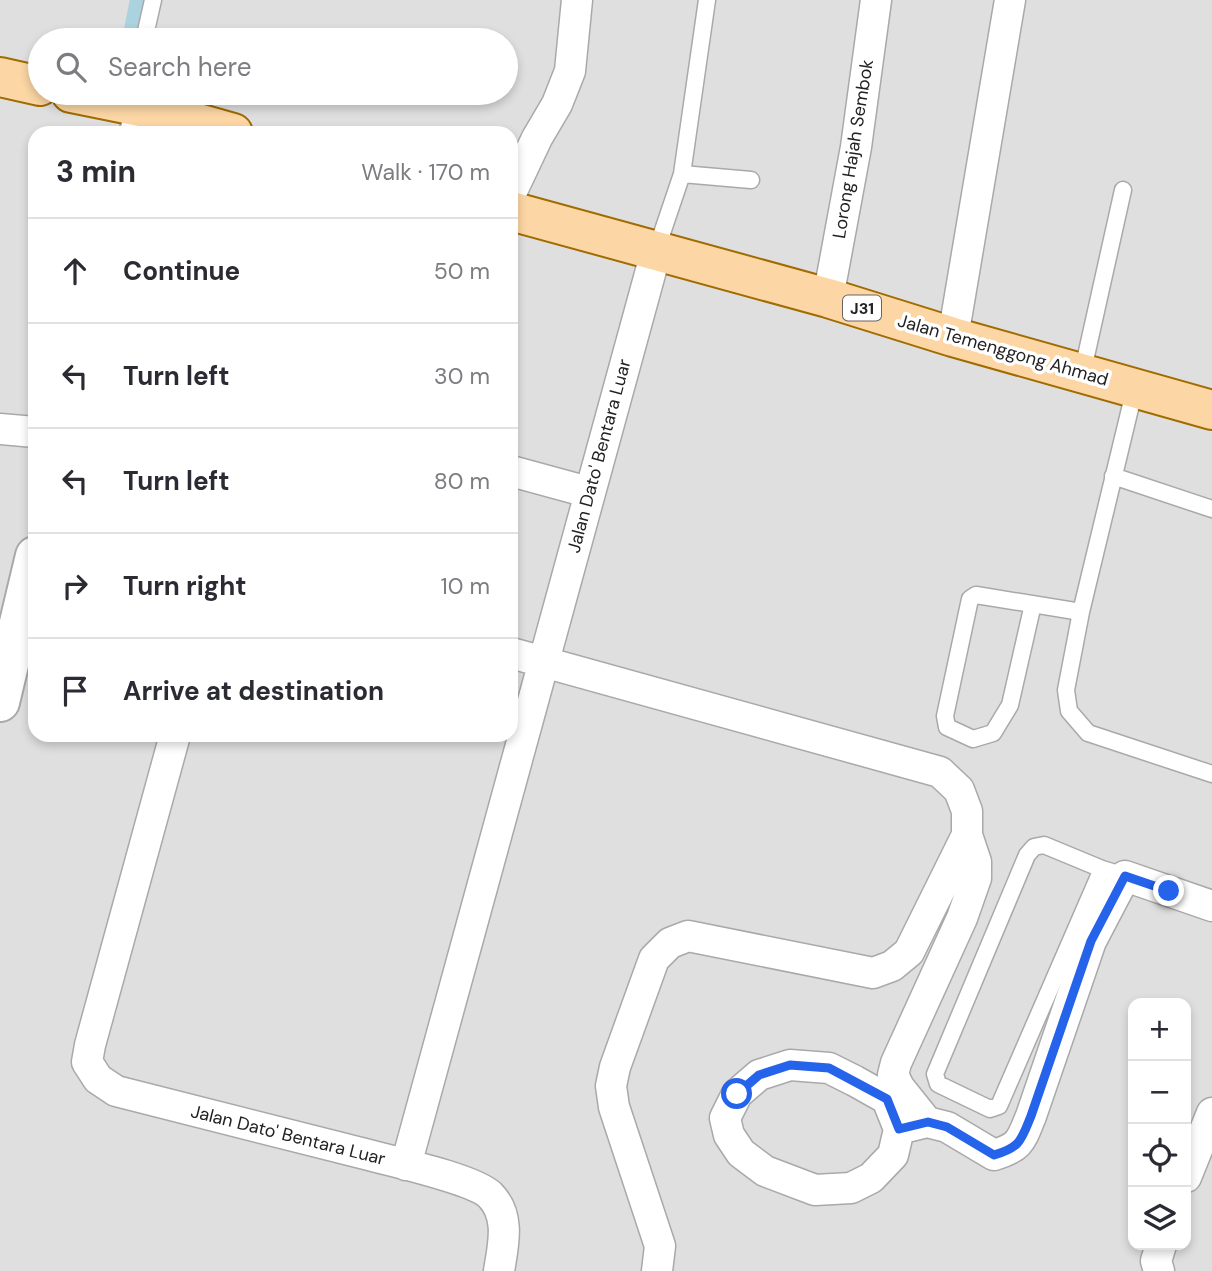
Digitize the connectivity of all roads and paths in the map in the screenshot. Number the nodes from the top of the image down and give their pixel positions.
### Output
1 (153, 0) edge
2 (577, 0) edge
3 (708, 0) edge
4 (876, 0) edge
5 (1010, 0) edge
6 (147, 28) edge
7 (0, 77) edge
8 (28, 83) edge
9 (118, 105) edge
10 (137, 110) edge
11 (204, 126) edge
12 (682, 174) junction
13 (518, 177) edge
14 (751, 180) dead end
15 (1123, 190) dead end
16 (518, 213) edge
17 (656, 252) junction
18 (828, 298) junction
19 (953, 337) junction
20 (1082, 374) junction
21 (1135, 388) junction
22 (1212, 410) edge
23 (0, 429) edge
24 (28, 431) edge
25 (518, 473) edge
26 (1113, 476) junction
27 (588, 492) junction
28 (1212, 509) edge
29 (28, 585) edge
30 (1033, 604) junction
31 (1081, 612) junction
32 (518, 655) edge
33 (543, 662) junction
34 (0, 702) edge
35 (173, 742) edge
36 (1212, 774) edge
37 (967, 835) junction
38 (1113, 873) junction
39 (1212, 906) edge
40 (1212, 1113) edge
41 (928, 1122) junction
42 (899, 1129) junction
43 (406, 1165) junction
44 (1191, 1165) edge
45 (1159, 1250) edge
46 (499, 1271) edge
47 (657, 1271) edge
48 (1159, 1271) edge

1 - 6 lane
2 - 13 street
3 - 12 lane
4 - 18 street, Lorong Hajah Sembok
5 - 19 street
7 - 8 main road
9 - 10 main road
10 - 11 main road
12 - 14 lane
12 - 17 lane
15 - 20 lane
16 - 17 main road, Jalan Temenggong Ahmad / J31
17 - 18 main road, Jalan Temenggong Ahmad / J31
17 - 27 street, Jalan Dato' Bentara Luar
18 - 19 main road, Jalan Temenggong Ahmad / J31
19 - 20 main road, Jalan Temenggong Ahmad / J31
20 - 21 main road, Jalan Temenggong Ahmad / J31
21 - 22 main road, Jalan Temenggong Ahmad / J31
21 - 26 lane
23 - 24 street
25 - 27 street
26 - 28 lane
26 - 31 lane
27 - 33 street, Jalan Dato' Bentara Luar
29 - 34 street
30 - 30 lane
30 - 31 lane
31 - 36 lane
32 - 33 street
33 - 37 street
33 - 43 street, Jalan Dato' Bentara Luar
35 - 43 street, Jalan Dato' Bentara Luar
37 - 41 street
37 - 47 street
38 - 38 lane
38 - 39 street
38 - 41 street
40 - 44 street
41 - 42 street
42 - 42 street
43 - 46 street
45 - 48 street

